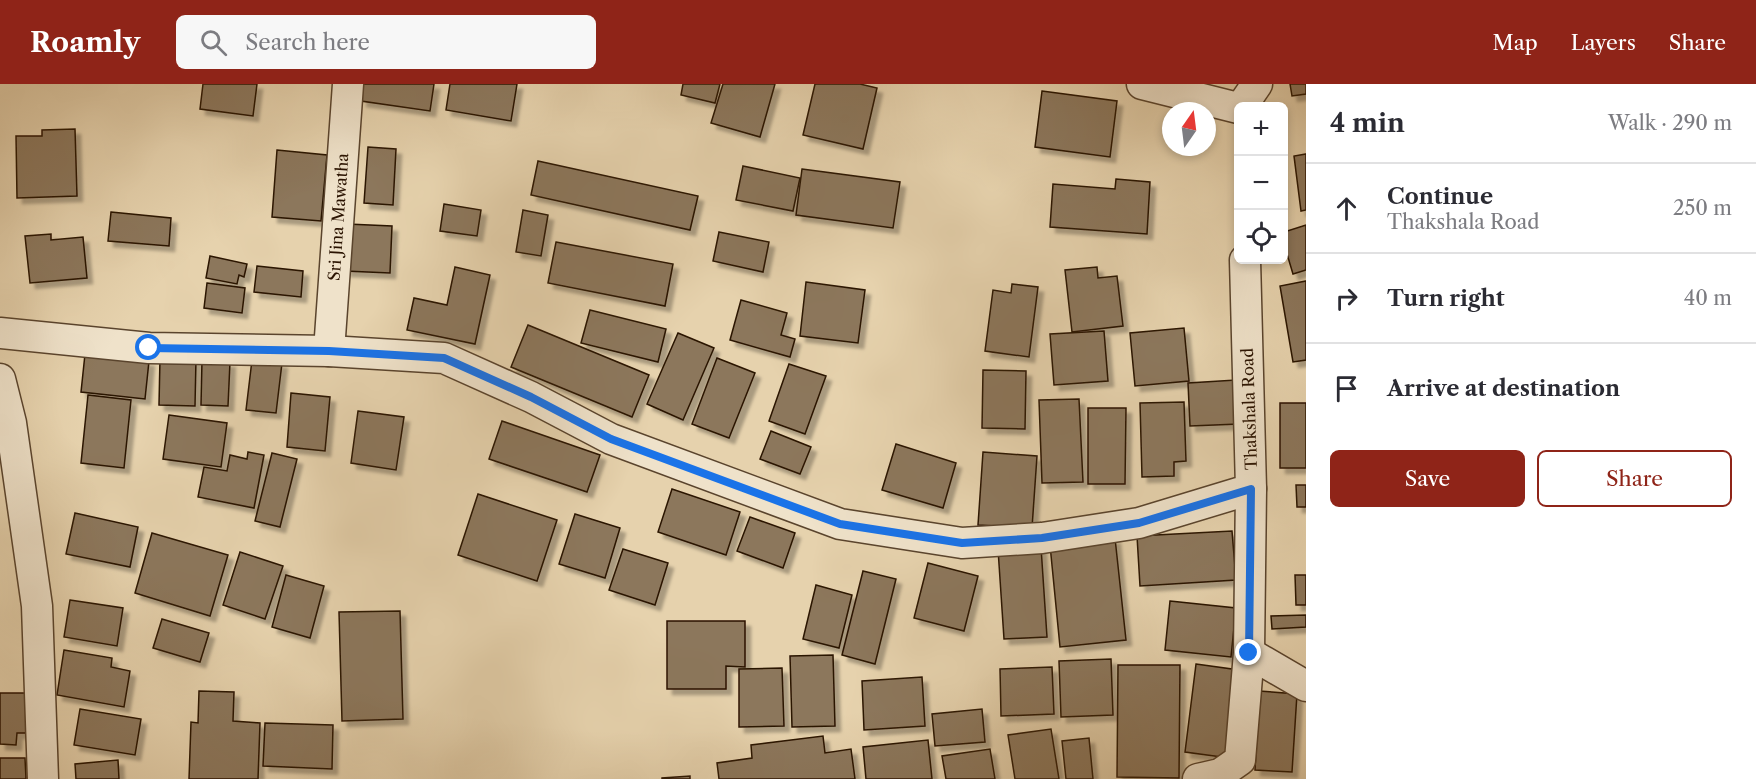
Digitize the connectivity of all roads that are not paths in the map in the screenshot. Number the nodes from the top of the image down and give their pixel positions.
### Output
1 (348, 84) edge
2 (1142, 84) edge
3 (1257, 84) edge
4 (1244, 102) edge
5 (1234, 106) edge
6 (1245, 264) edge
7 (0, 333) edge
8 (329, 351) junction
9 (0, 379) edge
10 (1251, 489) junction
11 (1249, 653) junction
12 (1306, 686) edge
13 (43, 779) edge
14 (1198, 779) edge

1 - 8 street, Sri Jina Mawatha
2 - 5 street
3 - 4 street
6 - 10 street, Thakshala Road
7 - 8 street, Thakshala Road
8 - 10 street, Thakshala Road
9 - 13 street
10 - 11 street
11 - 12 street
11 - 14 street

